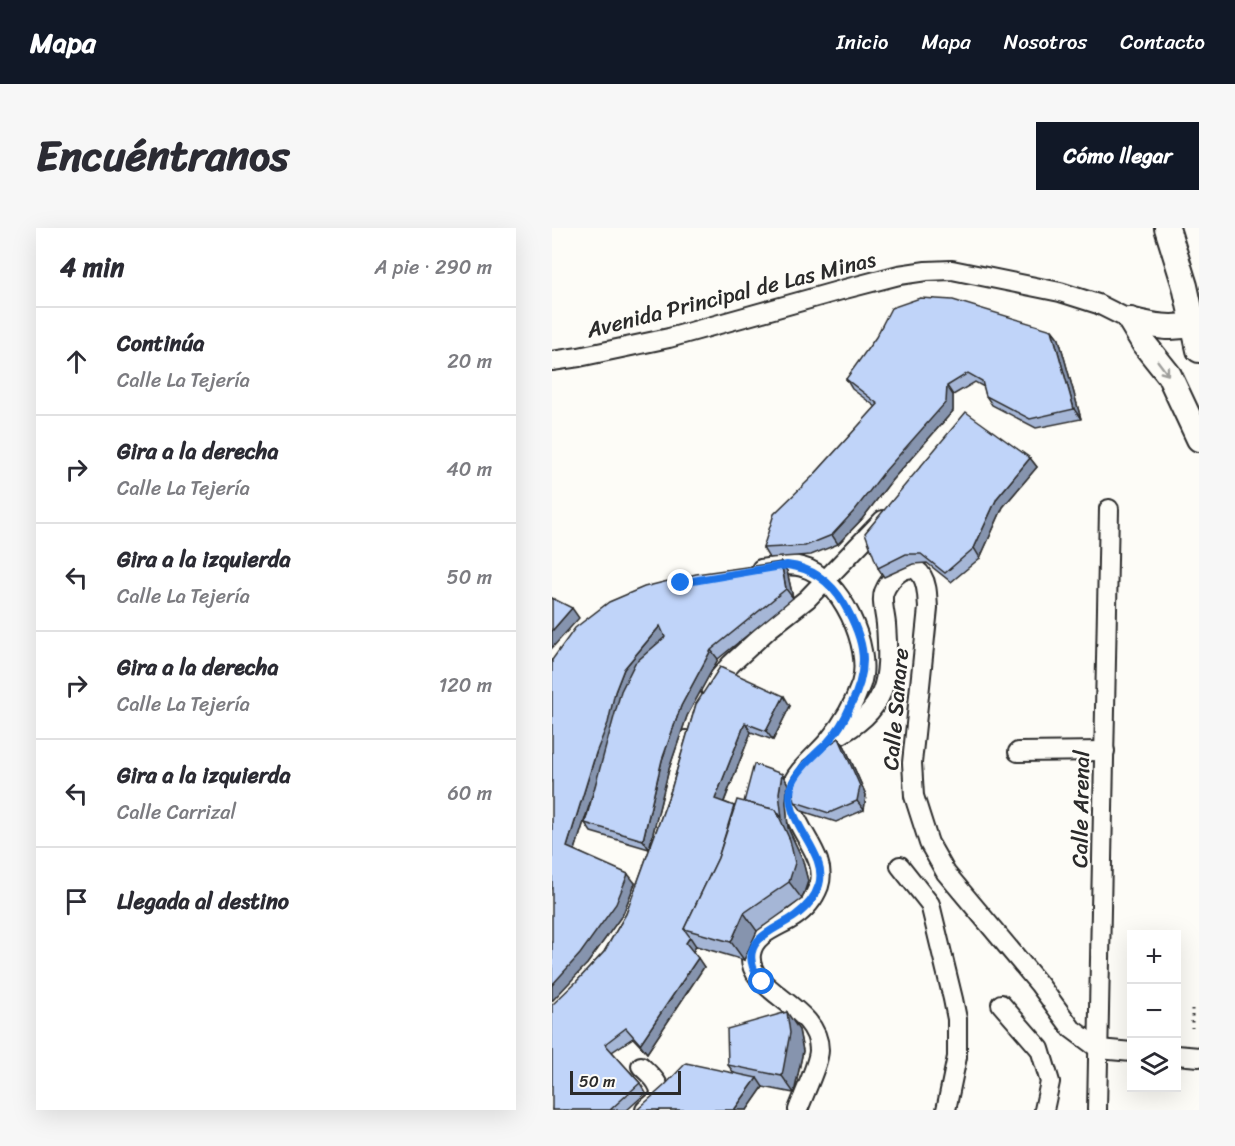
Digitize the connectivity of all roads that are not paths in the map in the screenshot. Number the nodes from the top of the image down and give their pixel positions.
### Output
1 (1167, 228) edge
2 (1130, 320) junction
3 (1194, 324) junction
4 (1199, 350) edge
5 (552, 361) edge
6 (1199, 439) edge
7 (1109, 509) dead end
8 (891, 510) edge
9 (747, 572) edge
10 (825, 581) junction
11 (700, 704) edge
12 (692, 723) edge
13 (829, 741) junction
14 (1105, 751) junction
15 (1018, 752) dead end
16 (653, 846) edge
17 (900, 866) dead end
18 (1001, 1004) dead end
19 (1099, 1048) junction
20 (1127, 1052) edge
21 (1181, 1056) edge
22 (1199, 1057) edge
23 (641, 1066) dead end
24 (645, 1110) edge
25 (798, 1110) edge
26 (946, 1110) edge
27 (1044, 1110) edge
28 (1096, 1110) edge

1 - 3 street
2 - 3 street
2 - 5 street, Avenida Principal de Las Minas
2 -> 6 street
3 - 4 street
7 - 14 street, Calle Arenal
8 - 10 street
9 - 10 street
10 - 11 street
10 - 13 street
12 - 16 street
13 - 19 street, Calle Sanare
13 - 25 street
14 - 15 street
14 - 19 street, Calle Arenal
17 - 26 street
18 - 27 street
19 - 20 street, Calle Sanare
19 - 28 street, Calle Arenal
21 - 22 street
23 - 24 street

